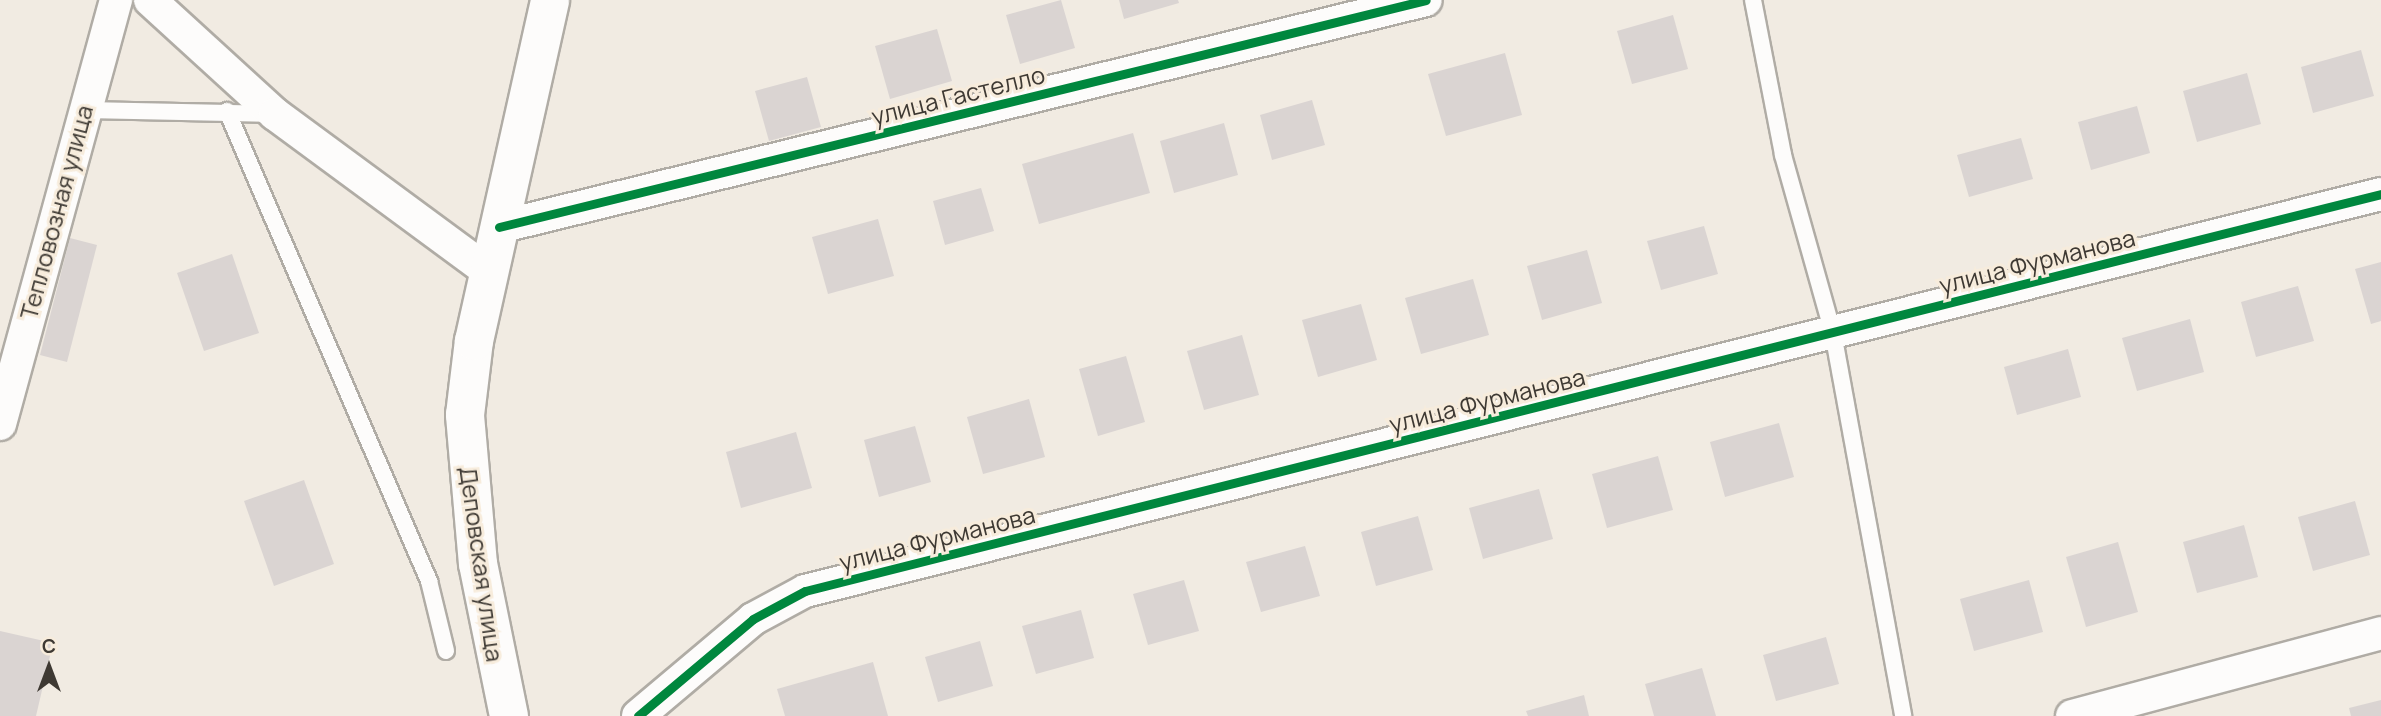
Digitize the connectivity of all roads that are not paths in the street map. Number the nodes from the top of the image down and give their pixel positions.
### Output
1 (116, 0) edge
2 (150, 0) edge
3 (550, 0) edge
4 (1426, 0) edge
5 (1753, 0) edge
6 (82, 110) junction
7 (227, 111) junction
8 (275, 114) junction
9 (2381, 194) edge
10 (499, 227) junction
11 (489, 272) junction
12 (1833, 333) junction
13 (0, 424) edge
14 (2381, 633) edge
15 (446, 652) dead end
16 (509, 716) edge
17 (638, 716) edge
18 (1903, 716) edge
19 (2072, 716) edge

1 - 6 street, Тепловозная улица
2 - 8 street
3 - 10 street, Деповская улица
4 - 10 street, улица Гастелло
5 - 12 lane
6 - 7 lane
6 - 13 street, Тепловозная улица
7 - 8 lane
7 - 15 lane
8 - 11 street
9 - 12 street, улица Фурманова
10 - 11 street, Деповская улица
11 - 16 street, Деповская улица
12 - 17 street, улица Фурманова
12 - 18 lane
14 - 19 street

